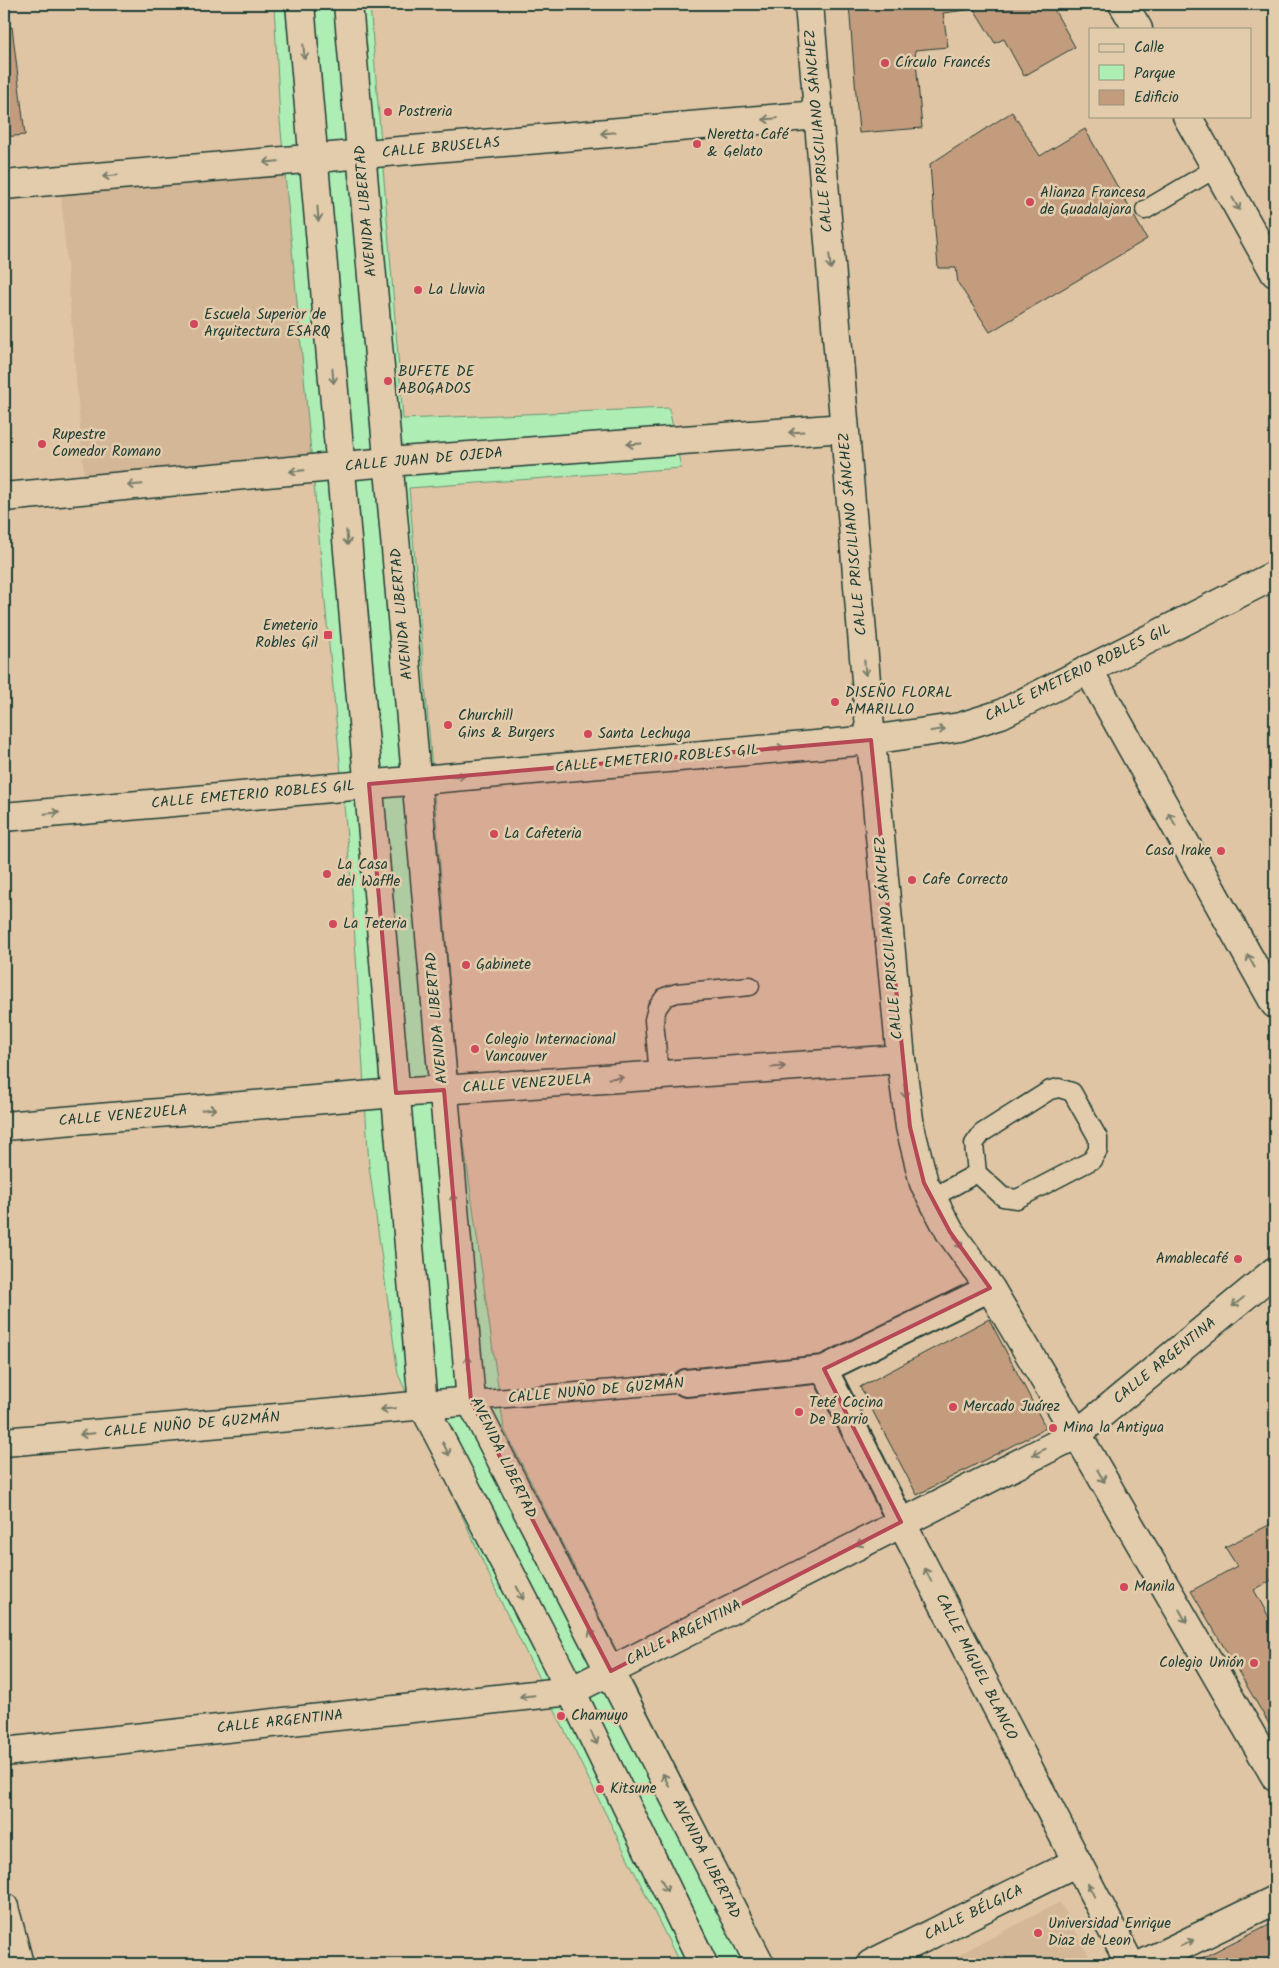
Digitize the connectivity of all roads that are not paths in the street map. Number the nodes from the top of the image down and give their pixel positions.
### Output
1 (300, 4) edge
2 (348, 4) edge
3 (809, 4) edge
4 (1124, 4) edge
5 (1137, 28) edge
6 (818, 115) junction
7 (1188, 118) edge
8 (361, 155) junction
9 (314, 159) junction
10 (1216, 168) junction
11 (4, 185) edge
12 (1145, 210) dead end
13 (1275, 273) edge
14 (844, 428) junction
15 (388, 462) junction
16 (341, 468) junction
17 (4, 497) edge
18 (1275, 575) edge
19 (1088, 669) junction
20 (871, 740) junction
21 (416, 779) junction
22 (369, 784) junction
23 (4, 817) edge
24 (750, 986) dead end
25 (1275, 1004) edge
26 (901, 1058) junction
27 (659, 1075) junction
28 (444, 1090) junction
29 (396, 1092) junction
30 (4, 1126) edge
31 (977, 1173) junction
32 (932, 1198) junction
33 (1275, 1271) edge
34 (990, 1288) junction
35 (824, 1369) junction
36 (686, 1383) joint
37 (471, 1402) junction
38 (423, 1406) junction
39 (1076, 1434) junction
40 (4, 1442) edge
41 (901, 1522) junction
42 (611, 1670) junction
43 (571, 1691) junction
44 (4, 1752) edge
45 (1275, 1776) edge
46 (1077, 1862) junction
47 (1275, 1900) edge
48 (4, 1907) edge
49 (19, 1964) edge
50 (703, 1964) edge
51 (760, 1964) edge
52 (871, 1964) edge
53 (1130, 1964) edge
54 (1143, 1964) edge

1 -> 9 street
2 - 8 street, AVENIDA LIBERTAD
3 - 6 street, CALLE PRISCILIANO SÁNCHEZ
4 - 5 street
6 -> 8 street, CALLE BRUSELAS
6 -> 14 street, CALLE PRISCILIANO SÁNCHEZ
7 - 10 street
8 - 9 street, CALLE BRUSELAS
8 - 15 street, AVENIDA LIBERTAD
9 -> 11 street, CALLE BRUSELAS
9 -> 16 street
10 - 12 lane
10 -> 13 street
14 -> 15 street, CALLE JUAN DE OJEDA
14 -> 20 street, CALLE PRISCILIANO SÁNCHEZ
15 - 16 street, CALLE JUAN DE OJEDA
15 - 21 street, AVENIDA LIBERTAD
16 -> 17 street, CALLE JUAN DE OJEDA
16 -> 22 street
18 - 19 street, CALLE EMETERIO ROBLES GIL
20 -> 19 street, CALLE EMETERIO ROBLES GIL
25 -> 19 street
21 -> 20 street, CALLE EMETERIO ROBLES GIL
20 - 26 street, CALLE PRISCILIANO SÁNCHEZ
21 - 22 street, CALLE EMETERIO ROBLES GIL
21 - 28 street, AVENIDA LIBERTAD
23 -> 22 street, CALLE EMETERIO ROBLES GIL
22 - 29 street
24 - 27 lane
27 -> 26 street, CALLE VENEZUELA
26 -> 32 street, CALLE PRISCILIANO SÁNCHEZ
28 -> 27 street, CALLE VENEZUELA
28 - 29 street, CALLE VENEZUELA
37 -> 28 street, AVENIDA LIBERTAD
30 -> 29 street, CALLE VENEZUELA
29 - 38 street
31 - 31 lane
31 - 32 lane
32 -> 34 street, CALLE PRISCILIANO SÁNCHEZ
33 -> 39 street, CALLE ARGENTINA
34 - 35 street, CALLE NUÑO DE GUZMÁN
34 - 39 street, CALLE PRISCILIANO SÁNCHEZ
35 - 36 street, CALLE NUÑO DE GUZMÁN
35 - 41 street, CALLE MIGUEL BLANCO
36 - 37 lane, CALLE NUÑO DE GUZMÁN
37 - 38 street, CALLE NUÑO DE GUZMÁN
42 -> 37 street, AVENIDA LIBERTAD
38 -> 40 street, CALLE NUÑO DE GUZMÁN
38 -> 43 street
39 -> 41 street, CALLE ARGENTINA
39 -> 45 street, CALLE PRISCILIANO SÁNCHEZ
41 -> 42 street, CALLE ARGENTINA
46 -> 41 street, CALLE MIGUEL BLANCO
42 - 43 street, CALLE ARGENTINA
51 -> 42 street, AVENIDA LIBERTAD
43 -> 44 street, CALLE ARGENTINA
43 -> 50 street
46 - 52 street, CALLE BÉLGICA
53 -> 46 street, CALLE MIGUEL BLANCO
54 -> 47 street
48 - 49 street

